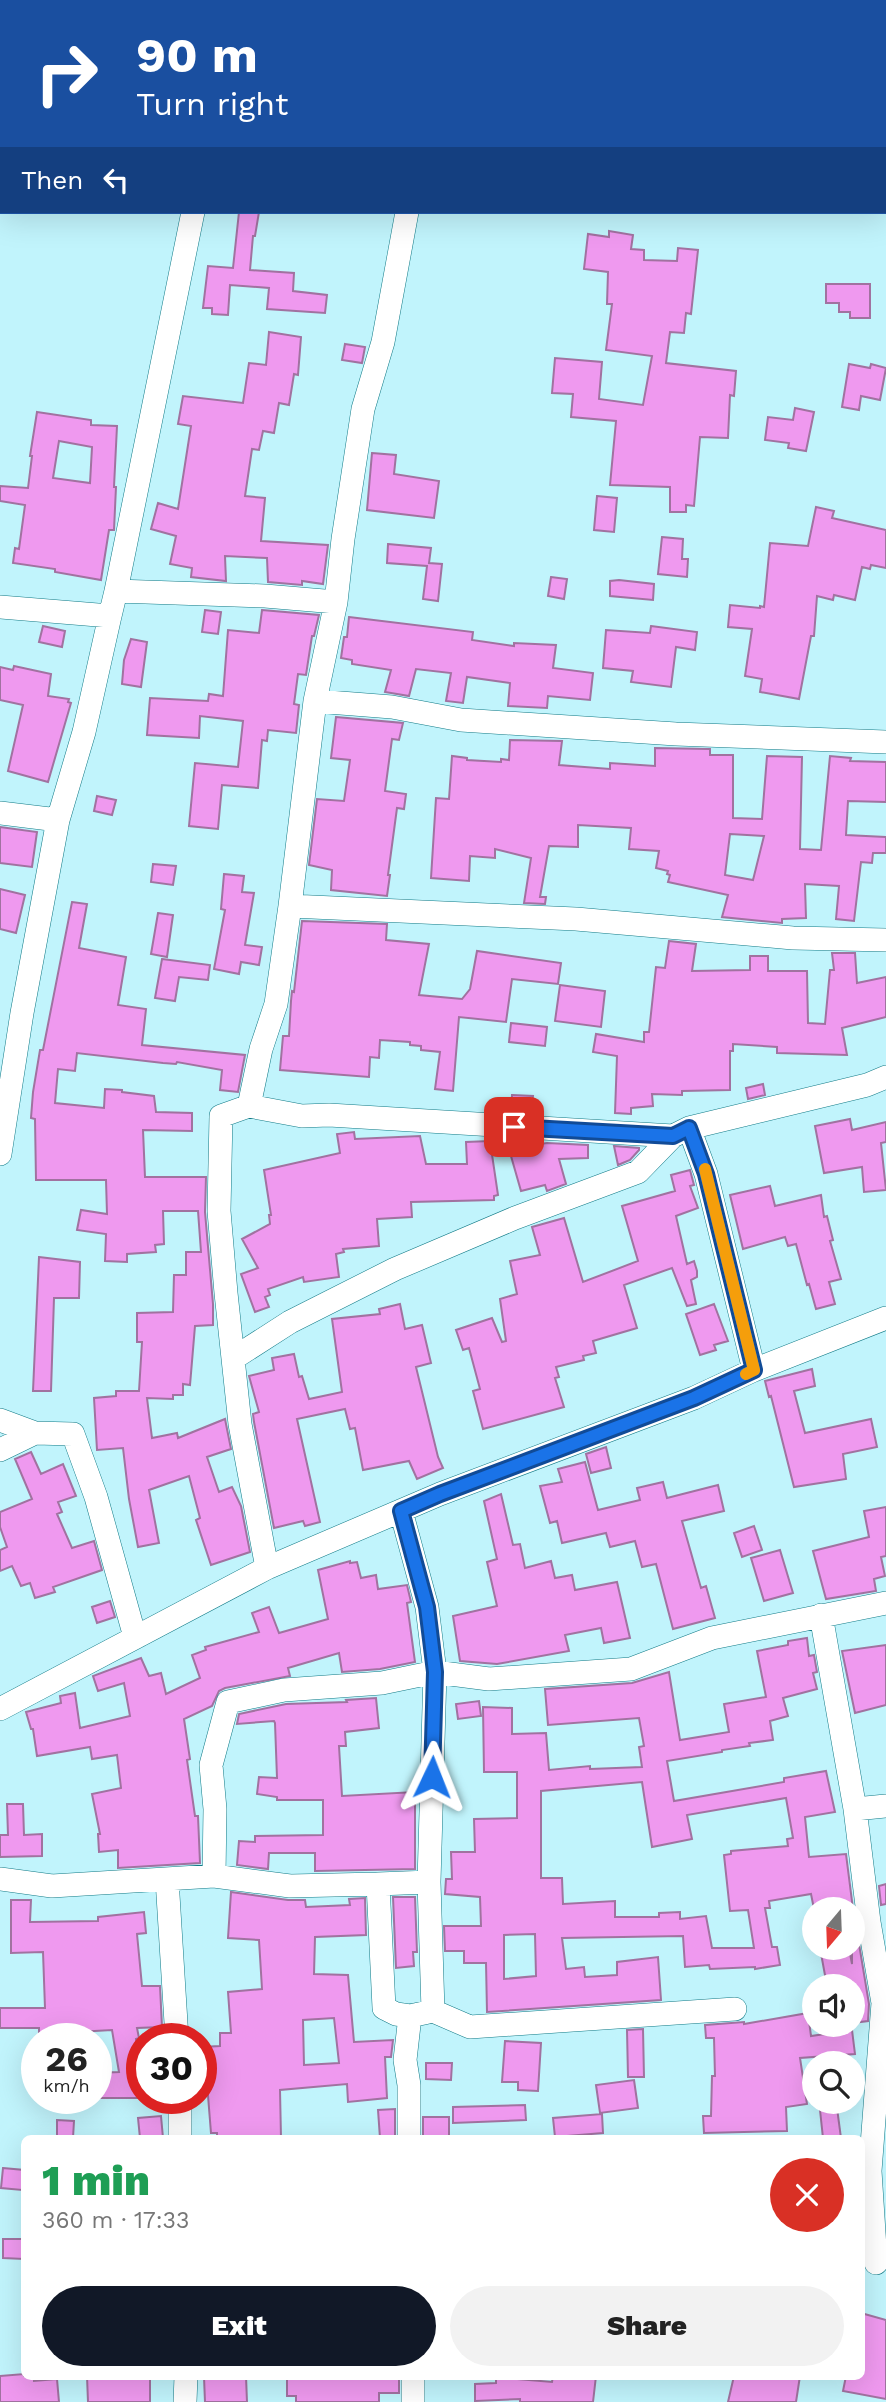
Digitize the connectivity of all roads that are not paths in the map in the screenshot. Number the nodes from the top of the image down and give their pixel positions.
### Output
1 (193, 214) edge
2 (407, 214) edge
3 (116, 591) junction
4 (337, 601) junction
5 (0, 607) edge
6 (110, 616) junction
7 (315, 701) junction
8 (886, 742) edge
9 (0, 813) edge
10 (58, 820) junction
11 (290, 906) junction
12 (886, 940) edge
13 (11, 1012) edge
14 (886, 1077) edge
15 (249, 1106) junction
16 (681, 1132) junction
17 (0, 1154) edge
18 (886, 1318) edge
19 (234, 1358) junction
20 (754, 1370) junction
21 (0, 1420) edge
22 (35, 1433) junction
23 (0, 1450) edge
24 (401, 1511) junction
25 (267, 1567) junction
26 (886, 1603) edge
27 (821, 1615) junction
28 (135, 1637) junction
29 (435, 1672) junction
30 (0, 1709) edge
31 (886, 1806) edge
32 (855, 1810) junction
33 (214, 1876) junction
34 (0, 1879) edge
35 (167, 1879) junction
36 (429, 1882) junction
37 (378, 1884) junction
38 (735, 2009) dead end
39 (433, 2011) junction
40 (410, 2016) junction
41 (176, 2023) edge
42 (180, 2114) edge
43 (180, 2135) edge
44 (409, 2135) edge
45 (874, 2263) edge
46 (186, 2380) edge
47 (412, 2380) edge
48 (185, 2402) edge
49 (413, 2402) edge

1 - 3 street
2 - 4 street
3 - 4 street
3 - 6 street
4 - 7 street
5 - 6 street
6 - 10 street
7 - 8 street
7 - 11 street
9 - 10 street
10 - 13 street
11 - 12 street
11 - 15 street
13 - 17 street
14 - 16 street
15 - 16 street
15 - 19 street
16 - 19 street
16 - 20 street
18 - 20 street
19 - 25 street
20 - 24 street
21 - 22 street
22 - 23 street
22 - 28 street
24 - 25 street
24 - 29 street
25 - 28 street
26 - 27 street
27 - 29 street
27 - 32 street
28 - 30 street
29 - 33 street
29 - 36 street
31 - 32 street
32 - 45 street
33 - 35 street
33 - 37 street
34 - 35 street
35 - 41 street
36 - 37 street
36 - 39 street
37 - 40 street
38 - 39 street
39 - 40 street
40 - 44 street
42 - 43 street
46 - 48 street
47 - 49 street

